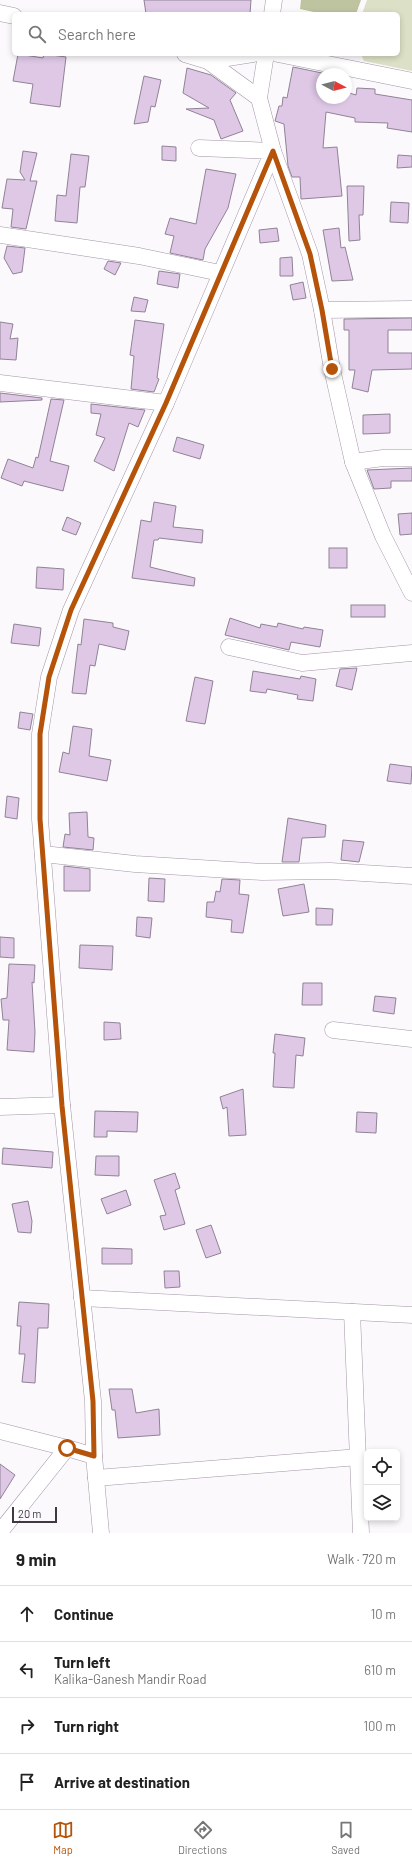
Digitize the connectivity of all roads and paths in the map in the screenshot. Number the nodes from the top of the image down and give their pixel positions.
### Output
1 (274, 0) edge
2 (272, 12) edge
3 (0, 13) edge
4 (12, 16) edge
5 (193, 56) edge
6 (238, 56) edge
7 (266, 56) edge
8 (288, 56) edge
9 (208, 60) junction
10 (412, 81) edge
11 (259, 98) junction
12 (199, 148) dead end
13 (273, 151) junction
14 (0, 235) edge
15 (220, 273) junction
16 (412, 309) edge
17 (322, 310) junction
18 (0, 383) edge
19 (166, 403) junction
20 (412, 458) edge
21 (353, 462) junction
22 (412, 593) edge
23 (229, 647) dead end
24 (412, 653) edge
25 (43, 854) junction
26 (412, 876) edge
27 (333, 1030) dead end
28 (412, 1039) edge
29 (62, 1106) junction
30 (0, 1107) edge
31 (82, 1298) junction
32 (352, 1312) junction
33 (412, 1314) edge
34 (0, 1431) edge
35 (67, 1448) junction
36 (94, 1456) junction
37 (359, 1457) junction
38 (96, 1478) junction
39 (0, 1532) edge
40 (101, 1533) edge
41 (361, 1533) edge

1 - 2 street
3 - 4 street
5 - 9 street
6 - 9 street
7 - 11 street
8 - 10 street
9 - 11 street
11 - 13 street
12 - 13 street
13 - 15 street
13 - 17 street
14 - 15 street
15 - 19 street
16 - 17 street
17 - 21 street
18 - 19 street
19 - 25 street
20 - 21 street
21 - 22 street
23 - 24 street
25 - 26 street
25 - 29 street
27 - 28 street
29 - 30 street
29 - 31 street
31 - 32 street
31 - 36 street
32 - 33 street
32 - 37 street
34 - 35 street
35 - 36 street
35 - 39 street
36 - 38 street
37 - 38 street
37 - 41 street
38 - 40 street

